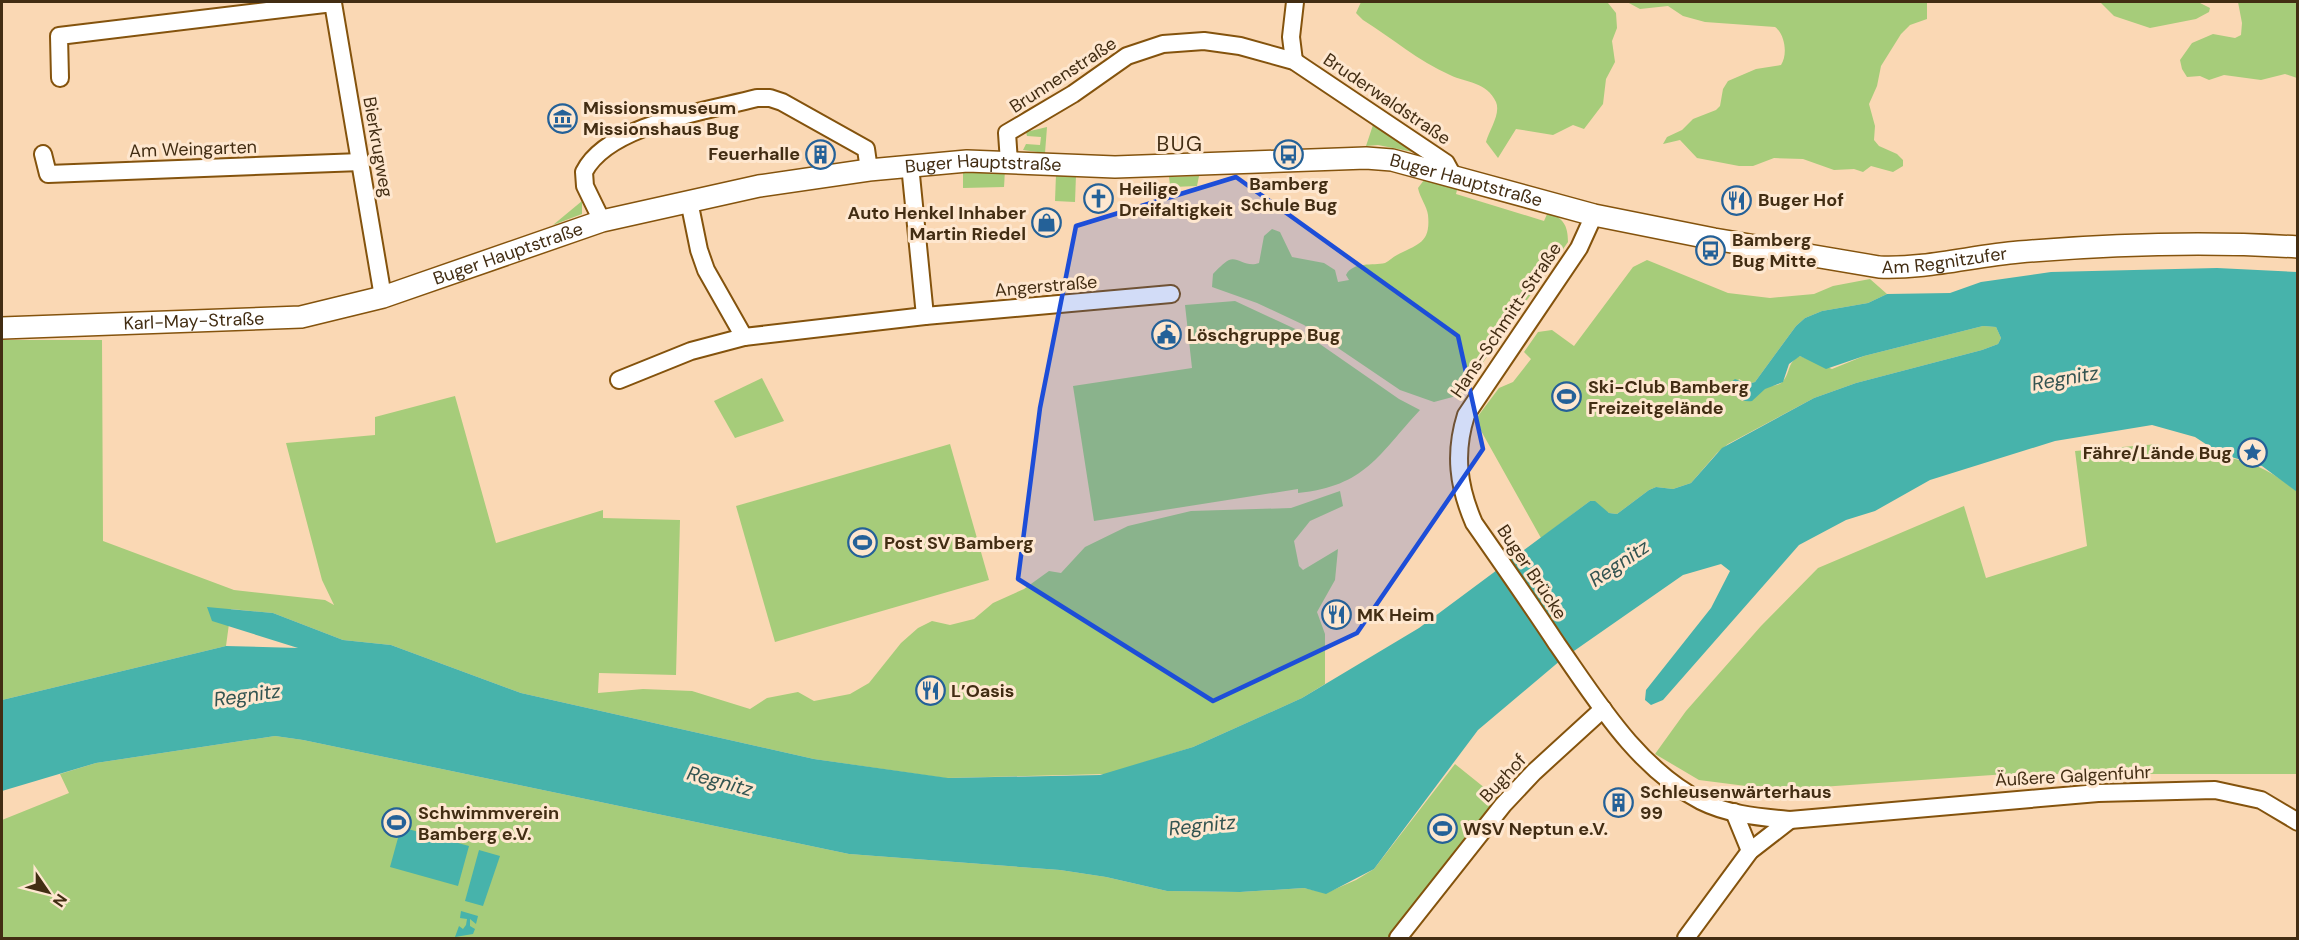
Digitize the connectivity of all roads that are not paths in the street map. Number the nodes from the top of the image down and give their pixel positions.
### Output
1 (1295, 2) edge
2 (333, 3) edge
3 (1204, 41) joint
4 (1294, 61) junction
5 (60, 78) dead end
6 (43, 154) dead end
7 (361, 162) junction
8 (1009, 162) junction
9 (910, 165) junction
10 (869, 170) junction
11 (1453, 176) junction
12 (689, 201) junction
13 (1594, 214) junction
14 (602, 221) junction
15 (2298, 247) edge
16 (1171, 294) dead end
17 (383, 297) junction
18 (925, 316) junction
19 (2, 328) edge
20 (744, 336) junction
21 (619, 380) dead end
22 (1462, 487) joint
23 (1603, 709) junction
24 (1734, 812) junction
25 (1790, 820) junction
26 (2298, 822) edge
27 (1750, 851) junction
28 (1398, 939) edge
29 (1686, 939) edge

1 - 4 street, Bruderwaldstraße
2 - 5 street
2 - 7 street, Bierkrugweg
3 - 4 street, Bruderwaldstraße
3 - 8 street, Brunnenstraße
4 - 11 street, Bruderwaldstraße
6 - 7 street, Am Weingarten
7 - 17 street, Bierkrugweg
8 - 9 street, Buger Hauptstraße
8 - 11 street, Buger Hauptstraße
9 - 10 street, Buger Hauptstraße
9 - 18 street
10 - 12 street, Buger Hauptstraße
10 - 14 street
11 - 13 street, Buger Hauptstraße
12 - 14 street, Buger Hauptstraße
12 - 20 street
13 - 15 street, Am Regnitzufer
13 - 22 street, Hans-Schmitt-Straße
14 - 17 street, Buger Hauptstraße
16 - 18 street, Angerstraße
17 - 19 street, Karl-May-Straße
18 - 20 street, Angerstraße
20 - 21 street, Angerstraße
22 - 23 street, Buger Brücke
23 - 24 street, Äußere Galgenfuhr
23 - 28 street, Bughof
24 - 25 street, Äußere Galgenfuhr
24 - 27 street
25 - 26 street, Äußere Galgenfuhr
25 - 27 street
27 - 29 street

